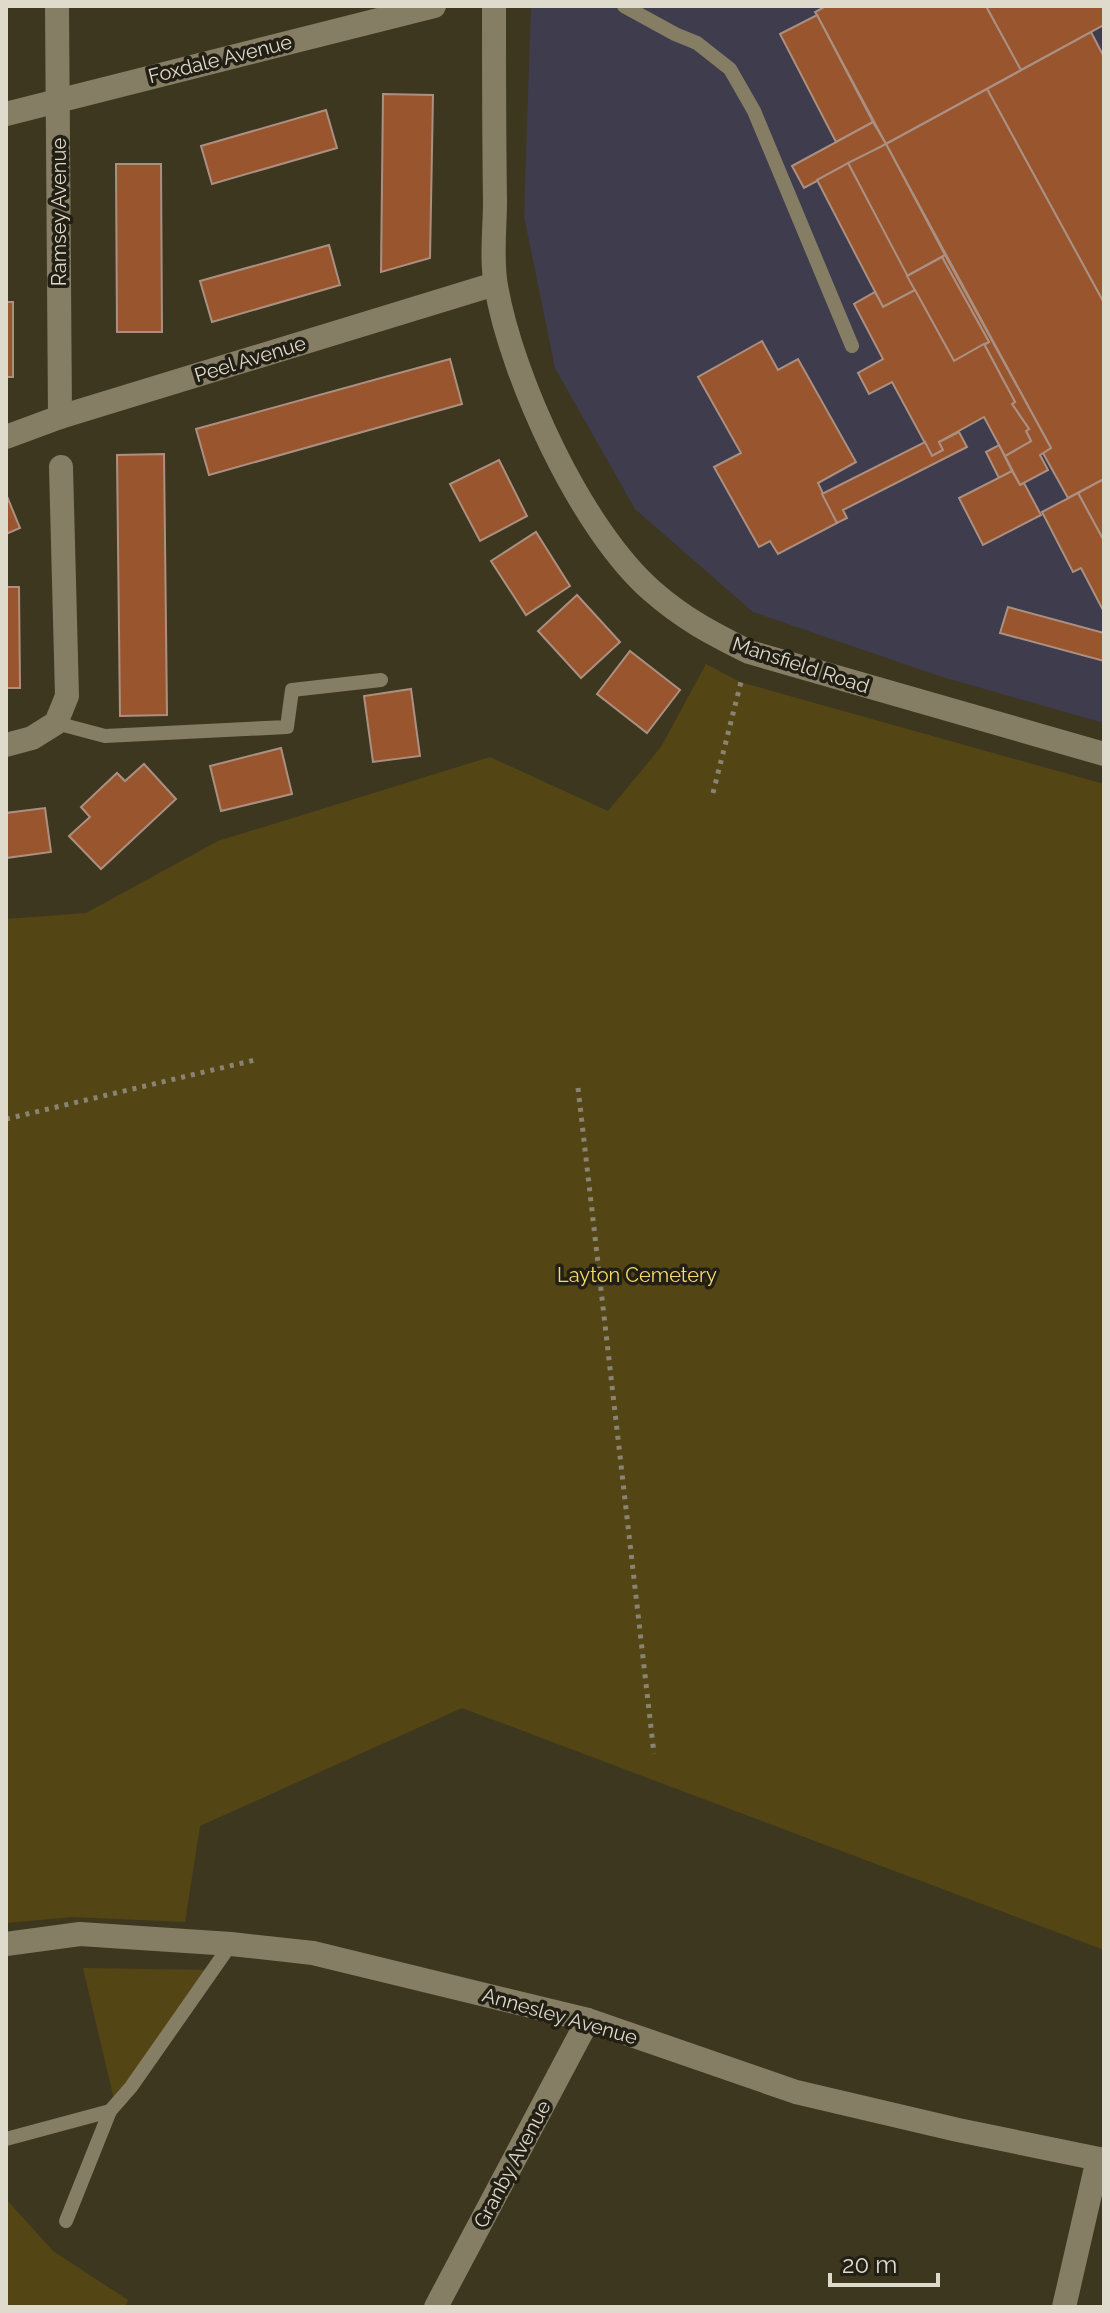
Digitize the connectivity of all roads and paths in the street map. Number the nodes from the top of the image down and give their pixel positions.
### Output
1 (57, 6) edge
2 (434, 6) edge
3 (494, 6) edge
4 (624, 6) edge
5 (58, 99) junction
6 (6, 114) edge
7 (495, 284) junction
8 (852, 346) dead end
9 (60, 417) junction
10 (6, 437) edge
11 (61, 467) dead end
12 (749, 652) junction
13 (381, 680) dead end
14 (56, 723) junction
15 (6, 745) edge
16 (1104, 754) edge
17 (713, 793) dead end
18 (259, 1059) dead end
19 (578, 1088) dead end
20 (6, 1119) edge
21 (654, 1754) dead end
22 (6, 1944) edge
23 (231, 1944) junction
24 (588, 2020) junction
25 (110, 2111) junction
26 (6, 2139) edge
27 (1101, 2160) edge
28 (66, 2221) dead end
29 (436, 2307) edge
30 (1064, 2307) edge

1 - 5 street, Ramsey Avenue
2 - 5 street, Foxdale Avenue
3 - 7 street, Mansfield Road
4 - 8 lane
5 - 6 street, Foxdale Avenue
5 - 9 street, Ramsey Avenue
7 - 9 street, Peel Avenue
7 - 12 street, Mansfield Road
9 - 10 street, Peel Avenue
11 - 14 street
12 - 16 street, Mansfield Road
12 - 17 path
13 - 14 lane
14 - 15 street
18 - 20 path
19 - 21 path
22 - 23 street, Annesley Avenue
23 - 24 street, Annesley Avenue
23 - 25 lane
24 - 27 street, Annesley Avenue
24 - 29 street, Granby Avenue
25 - 26 lane
25 - 28 lane
27 - 30 street

